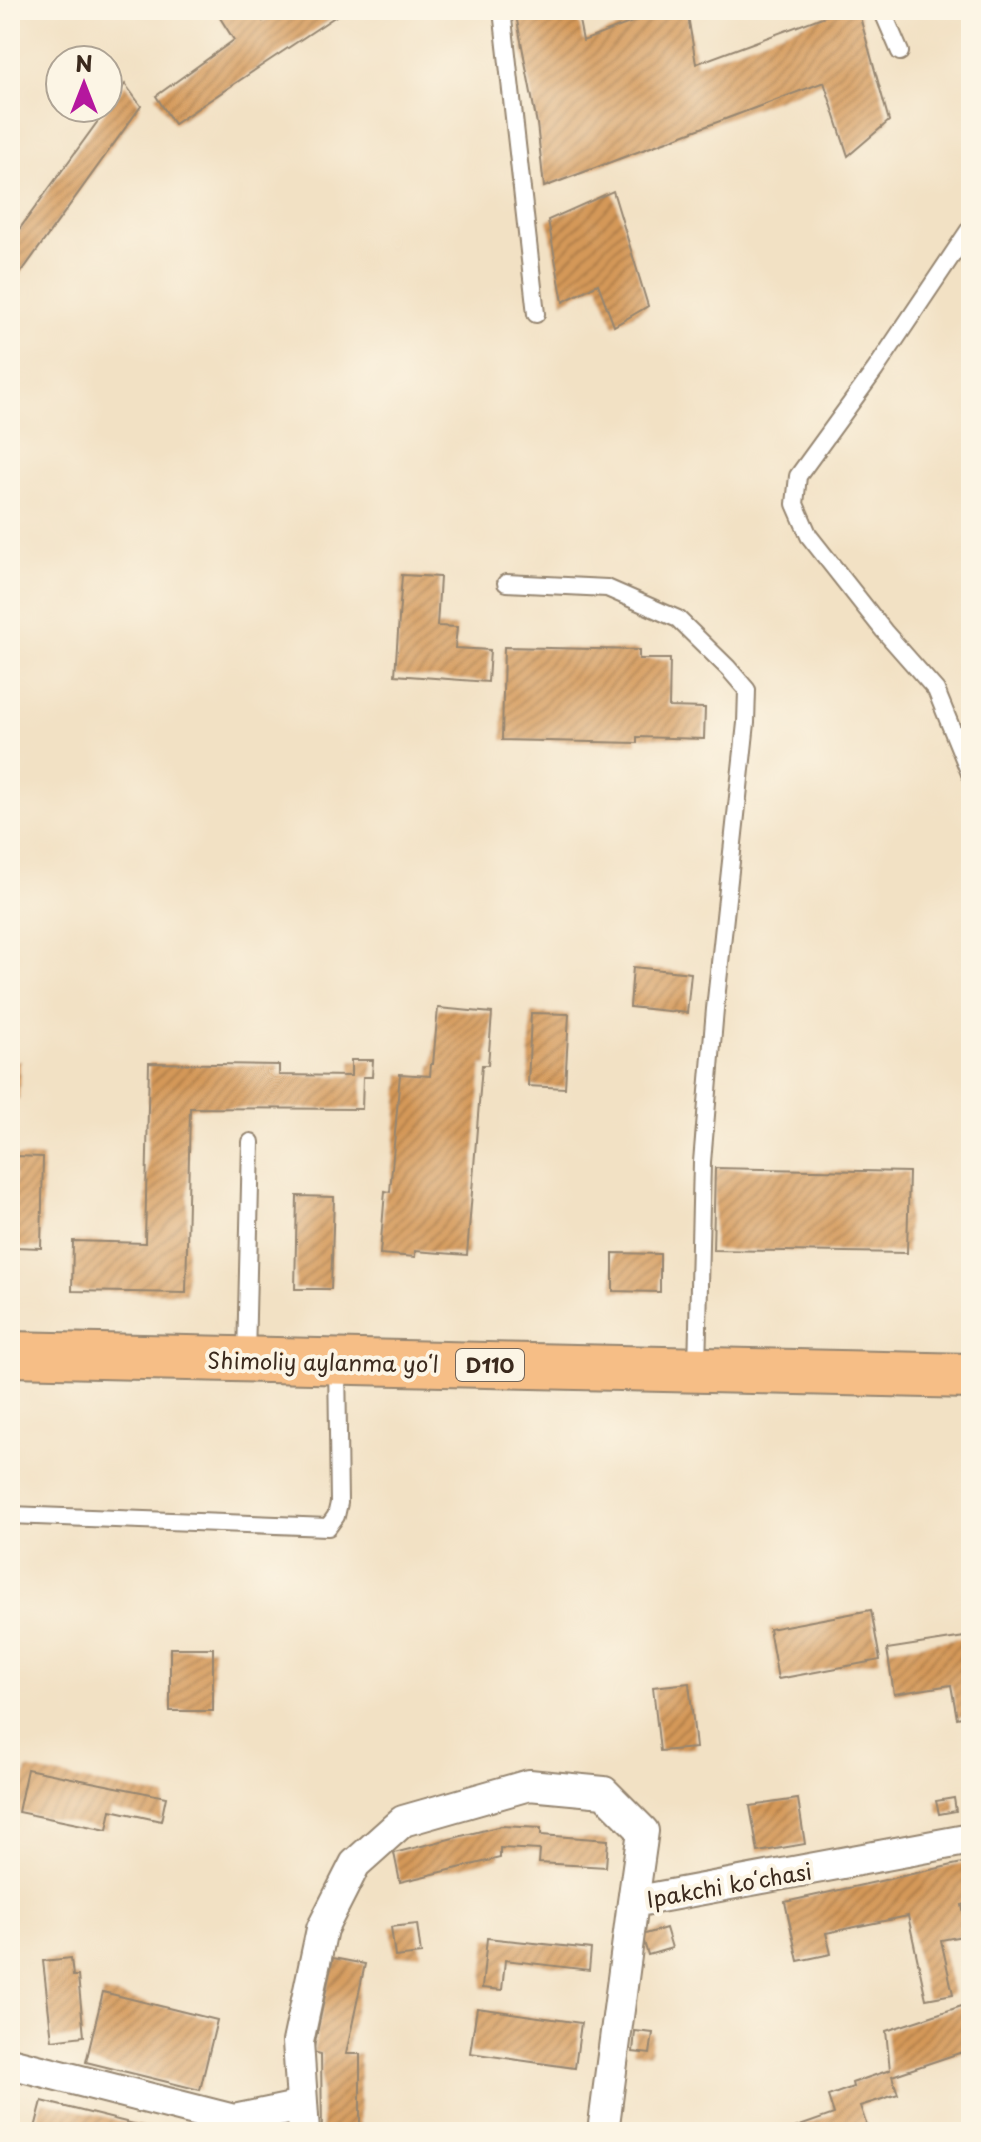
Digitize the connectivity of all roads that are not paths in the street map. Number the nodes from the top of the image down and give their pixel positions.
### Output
1 (502, 10) edge
2 (882, 10) edge
3 (900, 52) dead end
4 (971, 227) edge
5 (536, 314) dead end
6 (506, 583) dead end
7 (971, 776) edge
8 (251, 1142) dead end
9 (10, 1354) edge
10 (246, 1359) junction
11 (337, 1362) junction
12 (697, 1370) junction
13 (971, 1376) edge
14 (10, 1515) edge
15 (971, 1839) edge
16 (633, 1902) junction
17 (10, 2063) edge
18 (303, 2119) edge
19 (233, 2126) edge
20 (603, 2132) edge

1 - 5 lane
2 - 3 lane
4 - 7 lane
6 - 12 lane
8 - 10 lane
9 - 10 main road, Shimoliy aylanma yoʻl / D110
10 - 11 main road, Shimoliy aylanma yoʻl / D110
11 - 12 main road, Shimoliy aylanma yoʻl / D110
11 - 14 lane
12 - 13 main road, Shimoliy aylanma yoʻl / D110
15 - 16 street, Ipakchi koʻchasi
16 - 18 street, Ipakchi koʻchasi
16 - 20 street
17 - 19 street
18 - 19 street

